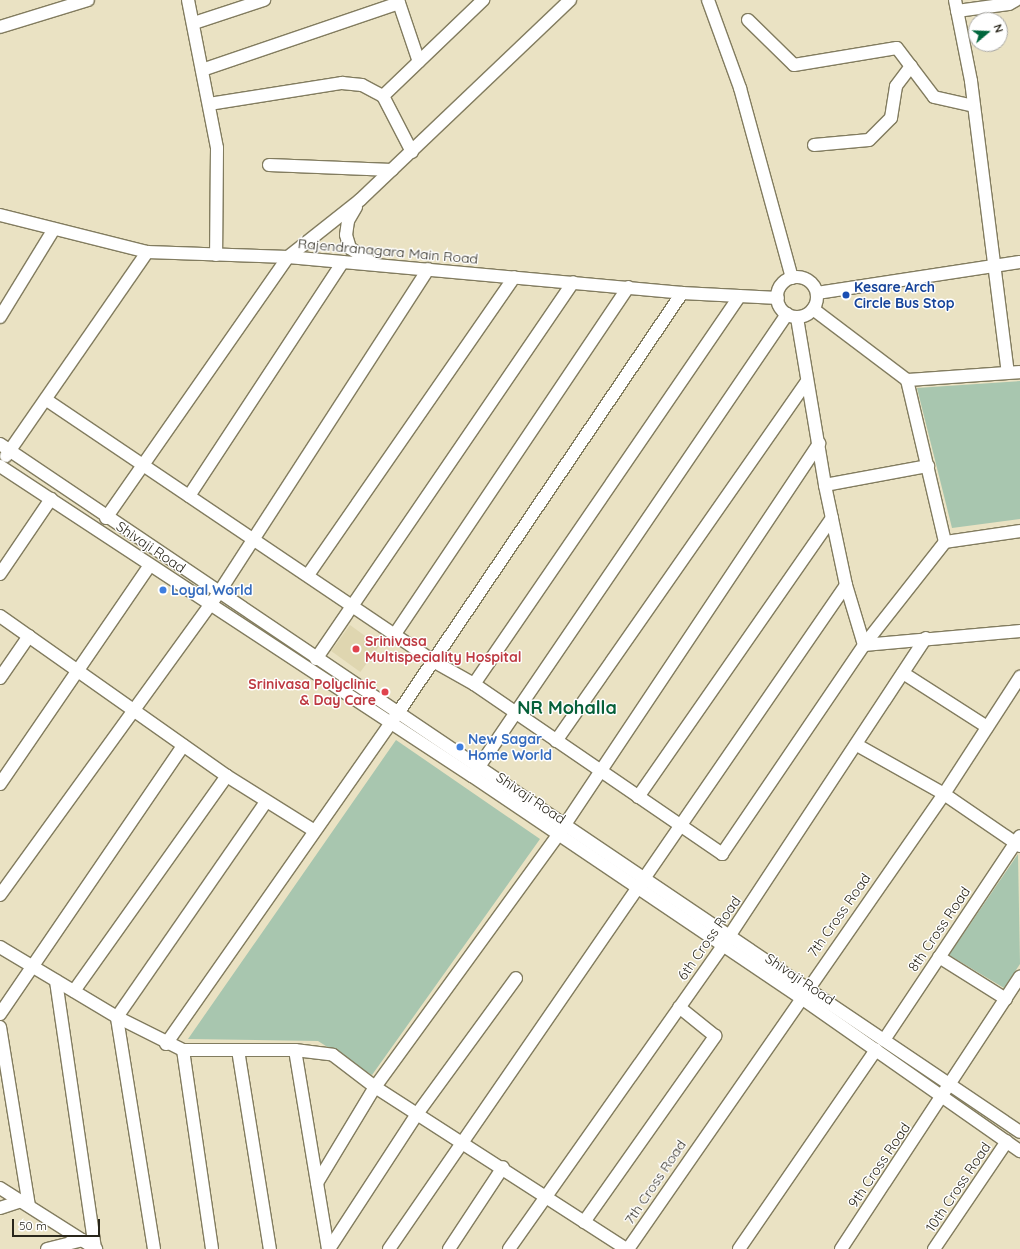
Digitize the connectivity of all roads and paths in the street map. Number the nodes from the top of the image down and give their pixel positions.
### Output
1 (88, 0) edge
2 (188, 0) edge
3 (264, 0) edge
4 (483, 0) edge
5 (570, 0) edge
6 (708, 0) edge
7 (1016, 0) edge
8 (398, 2) edge
9 (956, 5) edge
10 (748, 20) dead end
11 (194, 23) junction
12 (0, 27) edge
13 (419, 62) junction
14 (911, 66) junction
15 (202, 70) junction
16 (383, 96) junction
17 (209, 104) junction
18 (974, 106) junction
19 (814, 146) dead end
20 (412, 152) junction
21 (268, 165) dead end
22 (392, 170) junction
23 (360, 200) junction
24 (0, 215) edge
25 (54, 230) junction
26 (147, 252) junction
27 (216, 255) junction
28 (288, 257) junction
29 (343, 262) junction
30 (1020, 262) edge
31 (376, 265) junction
32 (996, 266) junction
33 (428, 270) junction
34 (514, 277) junction
35 (792, 278) junction
36 (573, 282) junction
37 (628, 287) junction
38 (682, 293) junction
39 (817, 293) junction
40 (740, 296) junction
41 (778, 298) junction
42 (813, 309) junction
43 (792, 316) junction
44 (0, 317) edge
45 (1014, 373) edge
46 (907, 380) junction
47 (806, 382) junction
48 (48, 401) junction
49 (819, 443) junction
50 (5, 447) edge
51 (142, 464) junction
52 (0, 465) edge
53 (928, 466) junction
54 (825, 485) junction
55 (189, 496) junction
56 (51, 499) junction
57 (106, 518) junction
58 (832, 518) junction
59 (1020, 531) edge
60 (254, 540) junction
61 (945, 542) junction
62 (150, 564) junction
63 (0, 574) edge
64 (308, 575) junction
65 (846, 585) junction
66 (218, 594) junction
67 (210, 605) junction
68 (353, 605) junction
69 (0, 616) edge
70 (1020, 631) edge
71 (395, 634) junction
72 (29, 636) junction
73 (926, 638) junction
74 (864, 645) junction
75 (316, 659) junction
76 (433, 661) junction
77 (78, 670) junction
78 (903, 673) junction
79 (1020, 677) edge
80 (0, 678) edge
81 (474, 684) junction
82 (136, 709) junction
83 (398, 713) junction
84 (517, 713) junction
85 (390, 724) junction
86 (987, 727) junction
87 (556, 741) junction
88 (857, 745) junction
89 (183, 746) junction
90 (480, 765) junction
91 (600, 771) junction
92 (227, 776) junction
93 (472, 776) junction
94 (0, 784) edge
95 (944, 794) junction
96 (638, 797) junction
97 (266, 802) junction
98 (681, 825) junction
99 (313, 830) junction
100 (561, 830) junction
101 (1018, 842) edge
102 (644, 879) junction
103 (637, 889) junction
104 (0, 895) edge
105 (729, 936) junction
106 (0, 947) edge
107 (722, 947) junction
108 (939, 957) junction
109 (32, 968) junction
110 (1020, 977) edge
111 (516, 978) dead end
112 (56, 981) junction
113 (74, 991) junction
114 (804, 992) junction
115 (1006, 999) junction
116 (679, 1006) junction
117 (0, 1014) edge
118 (117, 1018) junction
119 (0, 1027) edge
120 (884, 1040) junction
121 (166, 1044) junction
122 (183, 1050) junction
123 (238, 1050) junction
124 (295, 1050) junction
125 (876, 1050) junction
126 (951, 1085) junction
127 (375, 1087) junction
128 (942, 1097) junction
129 (418, 1114) junction
130 (1019, 1130) edge
131 (460, 1140) junction
132 (1007, 1141) junction
133 (1020, 1151) edge
134 (503, 1167) junction
135 (317, 1183) junction
136 (0, 1188) edge
137 (545, 1194) junction
138 (25, 1204) junction
139 (0, 1208) edge
140 (584, 1222) junction
141 (83, 1240) junction
142 (47, 1249) edge
143 (95, 1249) edge
144 (154, 1249) edge
145 (212, 1249) edge
146 (270, 1249) edge
147 (328, 1249) edge
148 (389, 1249) edge
149 (449, 1249) edge
150 (509, 1249) edge
151 (627, 1249) edge
152 (739, 1249) edge
153 (841, 1249) edge
154 (934, 1249) edge

1 - 12 street
2 - 11 street
3 - 11 street
4 - 13 street
5 - 20 street
6 - 35 street
7 - 9 street
8 - 13 street
8 - 15 street
9 - 18 street
10 - 14 street
11 - 15 street
13 - 16 street
14 - 18 street
14 - 19 street
15 - 17 street
16 - 17 street
16 - 20 street
17 - 27 street
18 - 32 street
20 - 22 street
21 - 22 street
22 - 23 street
23 - 28 street
23 - 31 street
24 - 25 street, Rajendranagara Main Road
25 - 26 street, Rajendranagara Main Road
25 - 44 street
26 - 27 street, Rajendranagara Main Road
26 - 48 street
27 - 28 street, Rajendranagara Main Road
28 - 29 street, Rajendranagara Main Road
28 - 51 street
29 - 31 street, Rajendranagara Main Road
29 - 55 street
30 - 32 street
31 - 33 street, Rajendranagara Main Road
32 - 39 street
32 - 45 street
33 - 34 street, Rajendranagara Main Road
33 - 60 street
34 - 36 street, Rajendranagara Main Road
34 - 64 street
35 - 39 street
35 - 41 street
36 - 37 street, Rajendranagara Main Road
36 - 68 street
37 - 38 street, Rajendranagara Main Road
37 - 71 street
38 - 40 street, Rajendranagara Main Road
38 - 76 street
39 - 42 street
40 - 41 street, Rajendranagara Main Road
40 - 81 street
41 - 43 street
42 - 43 street
42 - 46 street
43 - 47 street
43 - 84 street
45 - 46 street
46 - 53 street
47 - 49 street
47 - 87 street
48 - 50 street
48 - 51 street
49 - 54 street
49 - 91 street
50 - 52 street
50 - 57 street
51 - 55 street
51 - 57 street
52 - 56 street, Shivaji Road
53 - 54 street
53 - 61 street
54 - 58 street
55 - 60 street
56 - 62 street, Shivaji Road
56 - 63 street
57 - 66 street
58 - 65 street
58 - 96 street
59 - 61 street
60 - 64 street
60 - 66 street
61 - 74 street
62 - 67 street, Shivaji Road
62 - 77 street
64 - 68 street
65 - 74 street
65 - 98 street
66 - 67 street
66 - 75 street
67 - 82 street
67 - 85 street, Shivaji Road
68 - 71 street
68 - 75 street
69 - 72 street
70 - 73 street
71 - 76 street
72 - 77 street
72 - 80 street
73 - 74 street
73 - 78 street, 6th Cross Road
74 - 98 street
75 - 83 street
76 - 81 street
76 - 83 street
77 - 82 street
77 - 94 street
78 - 86 street
78 - 88 street, 6th Cross Road
79 - 86 street, 7th Cross Road
81 - 84 street
82 - 89 street
82 - 104 street
83 - 85 street
83 - 90 street
84 - 87 street
84 - 90 street
85 - 93 street, Shivaji Road
85 - 99 street
86 - 95 street, 7th Cross Road
87 - 91 street
88 - 95 street
88 - 105 street, 6th Cross Road
89 - 92 street
89 - 109 street
90 - 93 street
90 - 100 street
91 - 96 street
91 - 100 street
92 - 97 street
92 - 113 street
93 - 100 street, Shivaji Road
95 - 101 street
95 - 114 street, 7th Cross Road
96 - 98 street
97 - 99 street
97 - 118 street
98 - 102 street
99 - 121 street
100 - 102 street
100 - 103 street, Shivaji Road
100 - 127 street
101 - 108 street, 8th Cross Road
102 - 103 street
102 - 105 street
103 - 107 street, Shivaji Road
103 - 131 street
105 - 107 street, 6th Cross Road
105 - 114 street
106 - 109 street
107 - 114 street, Shivaji Road
107 - 116 street, 6th Cross Road
108 - 115 street
108 - 120 street, 8th Cross Road
109 - 112 street
109 - 117 street
110 - 115 street
111 - 129 street
112 - 113 street
112 - 143 street
113 - 118 street
114 - 120 street
114 - 125 street, Shivaji Road
114 - 151 street, 7th Cross Road
115 - 126 street
116 - 137 street, 6th Cross Road
116 - 140 street
118 - 121 street
118 - 144 street
119 - 138 street
120 - 126 street
121 - 122 street
122 - 123 street
122 - 145 street
123 - 124 street
123 - 146 street
124 - 127 street
124 - 135 street
125 - 128 street, Shivaji Road
125 - 152 street
126 - 128 street, 9th Cross Road
126 - 130 street
127 - 129 street
127 - 135 street
128 - 132 street, Shivaji Road
128 - 153 street, 9th Cross Road
129 - 131 street
129 - 147 street
131 - 134 street
131 - 148 street
132 - 133 street, Shivaji Road
132 - 154 street, 10th Cross Road
134 - 137 street
134 - 149 street
135 - 147 street
136 - 138 street
137 - 140 street
137 - 150 street, 6th Cross Road
138 - 139 street
138 - 141 street
140 - 151 street
141 - 142 street
141 - 143 street

